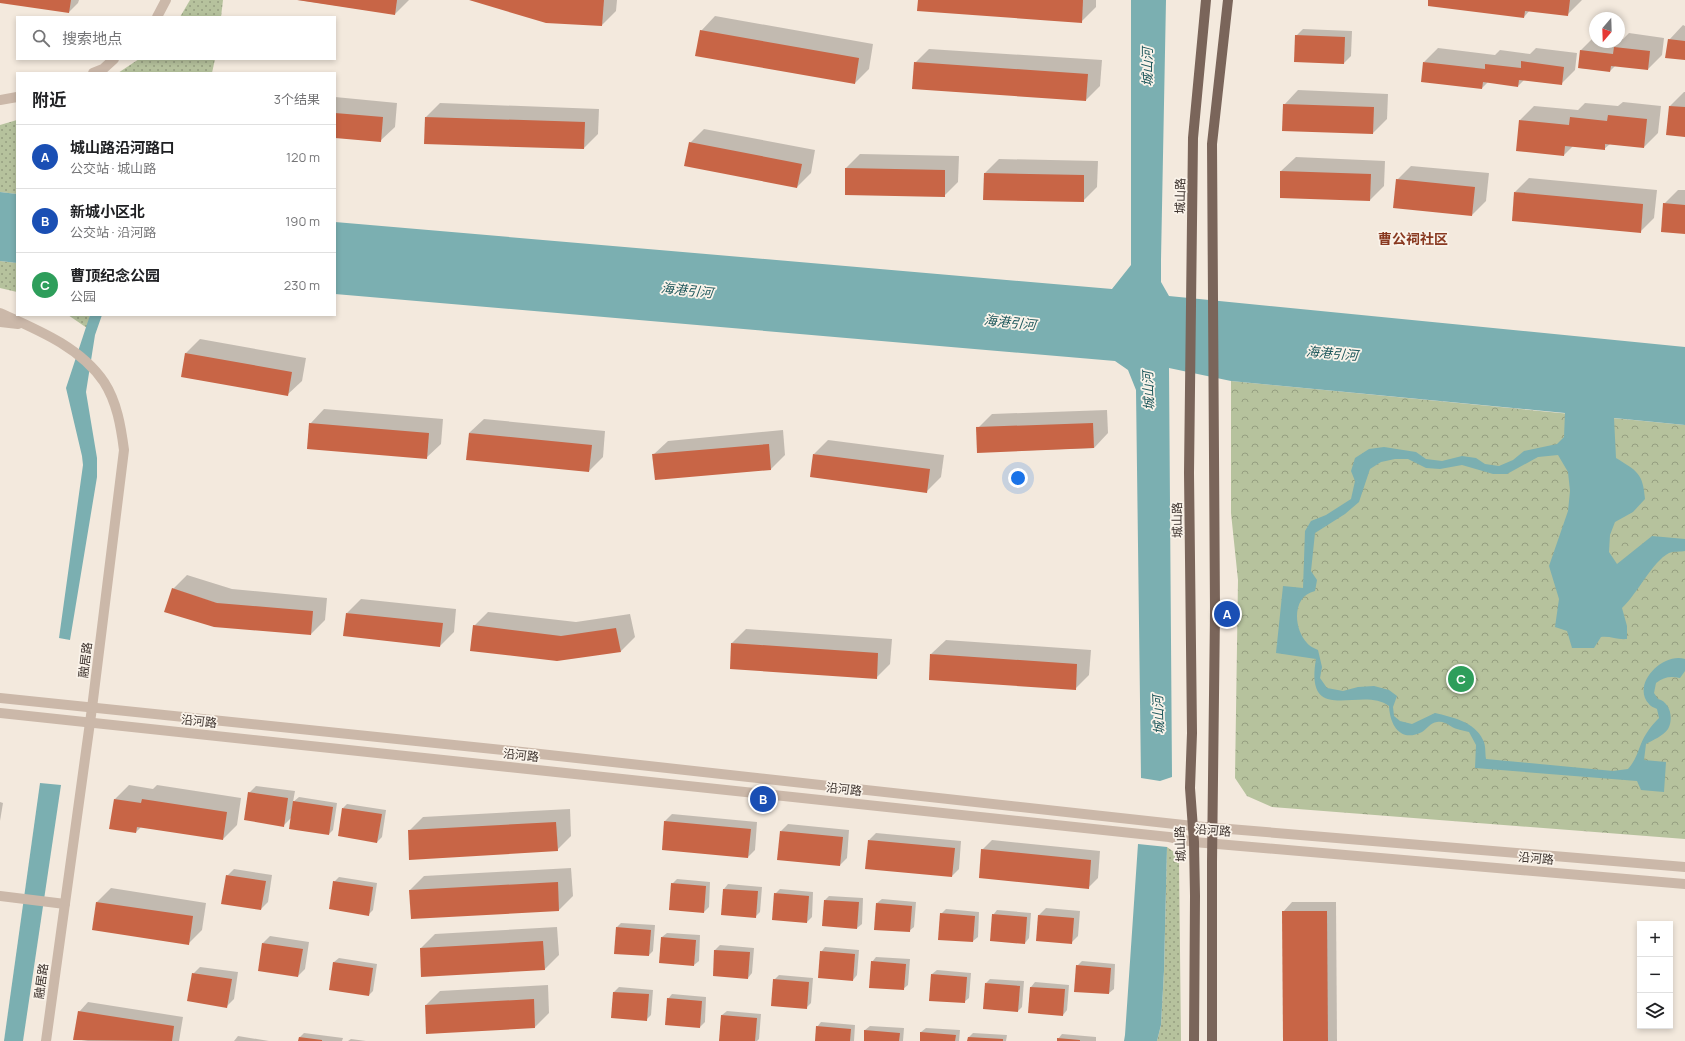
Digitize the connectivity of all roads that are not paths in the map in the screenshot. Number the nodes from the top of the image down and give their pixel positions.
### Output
1 (166, 0) edge
2 (1206, 0) edge
3 (1228, 0) edge
4 (158, 16) edge
5 (113, 60) edge
6 (96, 72) edge
7 (16, 97) edge
8 (0, 100) edge
9 (0, 313) edge
10 (0, 322) edge
11 (26, 324) junction
12 (0, 698) edge
13 (92, 708) junction
14 (0, 713) edge
15 (90, 722) junction
16 (1193, 826) junction
17 (1212, 828) junction
18 (1194, 842) junction
19 (1212, 842) junction
20 (1685, 867) edge
21 (1685, 884) edge
22 (0, 896) edge
23 (65, 904) junction
24 (46, 1041) edge
25 (1194, 1041) edge
26 (1212, 1041) edge

1 - 4 street
2 - 16 main road, 城山路
3 - 17 main road
5 - 6 street
7 - 8 street
9 - 11 street, 融居路
10 - 11 street
11 - 13 street, 融居路
12 - 13 street, 沿河路
13 - 15 street, 融居路
13 - 16 street, 沿河路
14 - 15 street, 沿河路
15 - 18 street, 沿河路
15 - 23 street, 融居路
16 - 17 street, 沿河路
16 - 18 main road, 城山路
17 - 19 main road
17 - 20 street, 沿河路
18 - 19 street, 沿河路
18 - 25 main road, 城山路
19 - 21 street, 沿河路
19 - 26 main road
22 - 23 street
23 - 24 street, 融居路

